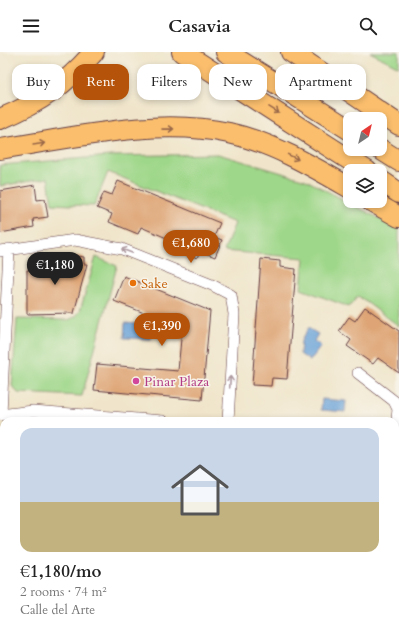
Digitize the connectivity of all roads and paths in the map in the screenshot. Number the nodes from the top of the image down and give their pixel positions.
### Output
1 (94, 52) edge
2 (182, 52) edge
3 (226, 52) edge
4 (291, 52) edge
5 (0, 119) edge
6 (399, 125) edge
7 (343, 126) edge
8 (0, 150) edge
9 (387, 153) edge
10 (399, 161) edge
11 (356, 164) edge
12 (343, 184) edge
13 (387, 185) edge
14 (399, 193) edge
15 (383, 208) edge
16 (399, 217) edge
17 (5, 250) edge
18 (358, 373) dead end
19 (1, 415) edge
20 (90, 417) edge
21 (228, 417) edge
22 (397, 417) edge

1 - 5 highway
2 -> 11 highway
3 - 7 highway
4 - 6 highway
8 -> 12 highway
9 - 10 highway
13 - 14 highway
15 - 16 highway
17 - 19 street
21 -> 17 street
18 - 22 street
19 - 20 street

